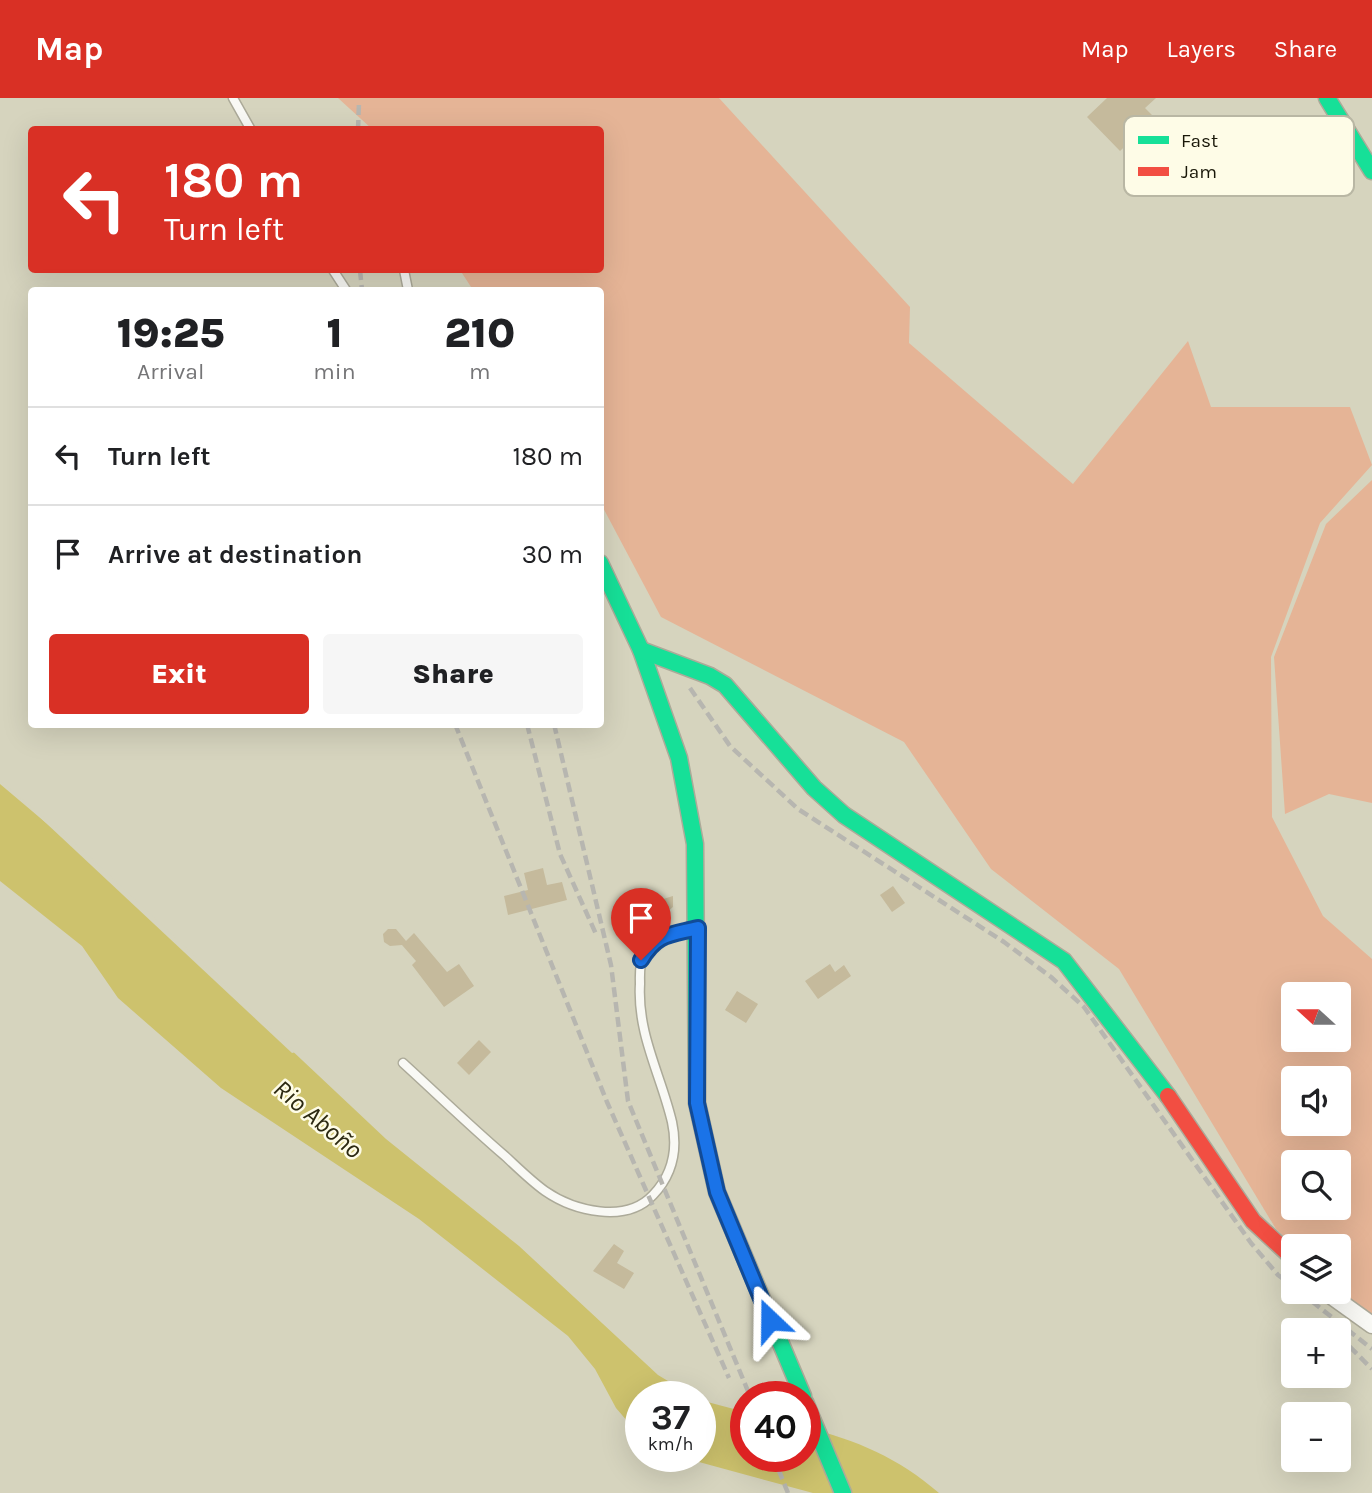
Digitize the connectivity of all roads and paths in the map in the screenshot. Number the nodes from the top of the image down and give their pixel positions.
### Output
1 (233, 98) edge
2 (1327, 98) edge
3 (1338, 116) edge
4 (249, 126) edge
5 (1354, 142) edge
6 (1372, 171) edge
7 (604, 571) edge
8 (641, 650) junction
9 (698, 928) junction
10 (403, 1063) dead end
11 (1281, 1247) edge
12 (1343, 1304) edge
13 (1372, 1325) edge
14 (797, 1381) edge
15 (821, 1441) edge
16 (843, 1493) edge

1 - 4 lane
2 - 3 street
5 - 6 street
7 - 8 street
8 - 9 street
8 - 11 street
9 - 10 lane
9 - 14 street
12 - 13 street
15 - 16 street

